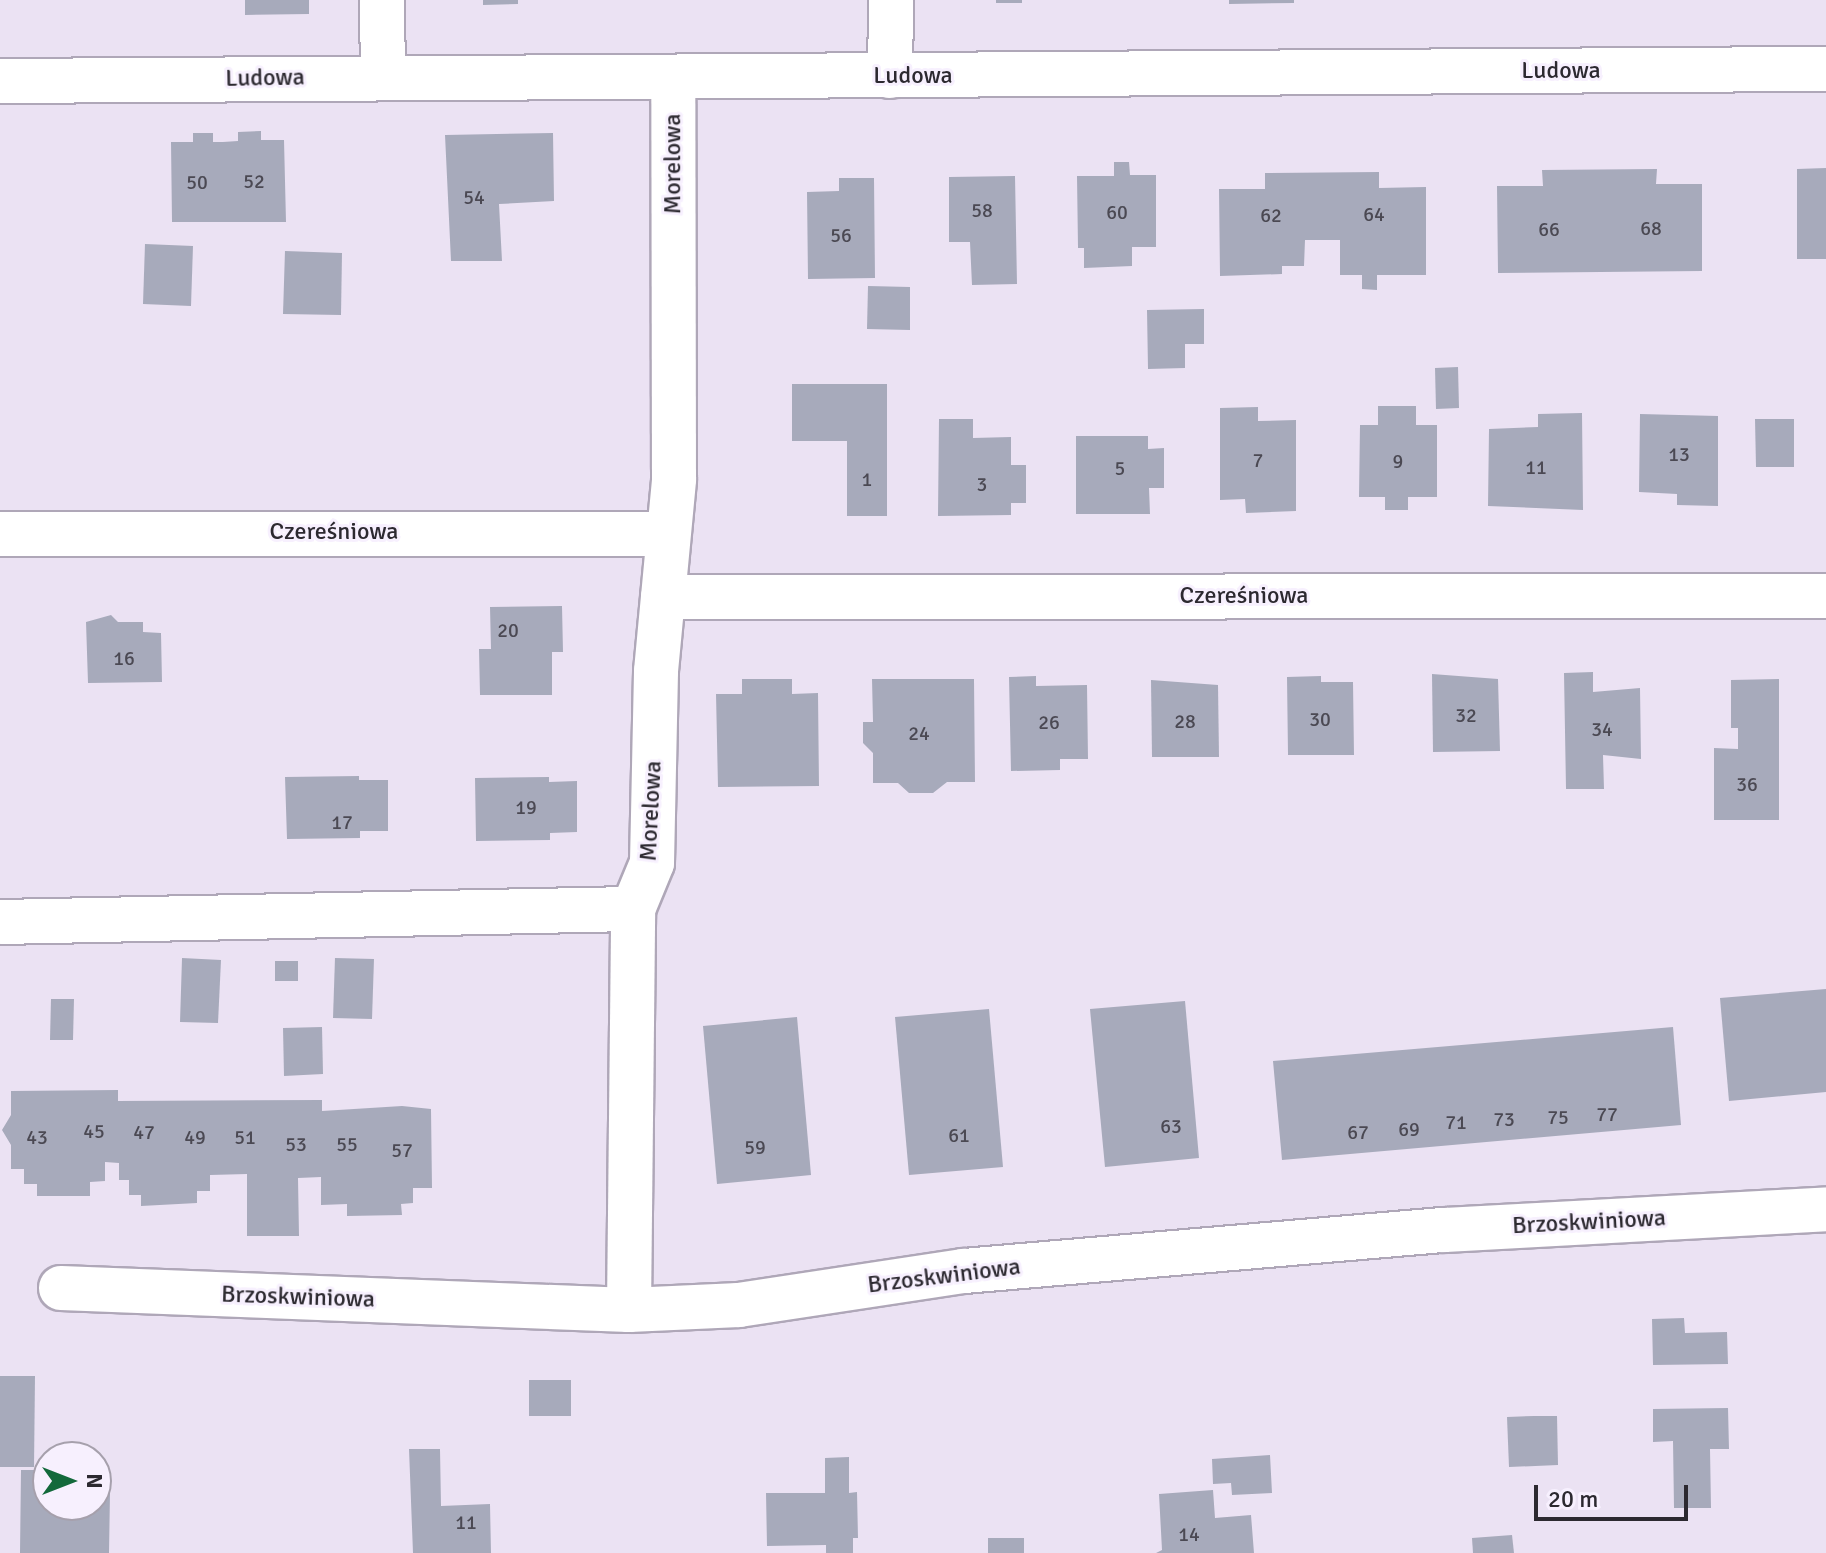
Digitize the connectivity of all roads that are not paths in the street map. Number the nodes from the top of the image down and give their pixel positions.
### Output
1 (382, 0) edge
2 (891, 0) edge
3 (1826, 69) edge
4 (890, 76) junction
5 (383, 77) junction
6 (673, 78) junction
7 (0, 81) edge
8 (0, 534) edge
9 (668, 534) junction
10 (1826, 596) edge
11 (663, 597) junction
12 (633, 909) junction
13 (0, 922) edge
14 (1826, 1209) edge
15 (61, 1288) dead end
16 (629, 1310) junction

1 - 5 street
2 - 4 street
3 - 4 street, Ludowa
4 - 6 street, Ludowa
5 - 6 street, Ludowa
5 - 7 street, Ludowa
6 - 9 street, Morelowa
8 - 9 street, Czereśniowa
9 - 11 street, Morelowa
10 - 11 street, Czereśniowa
11 - 12 street, Morelowa
12 - 13 street
12 - 16 street
14 - 16 street, Brzoskwiniowa
15 - 16 street, Brzoskwiniowa

